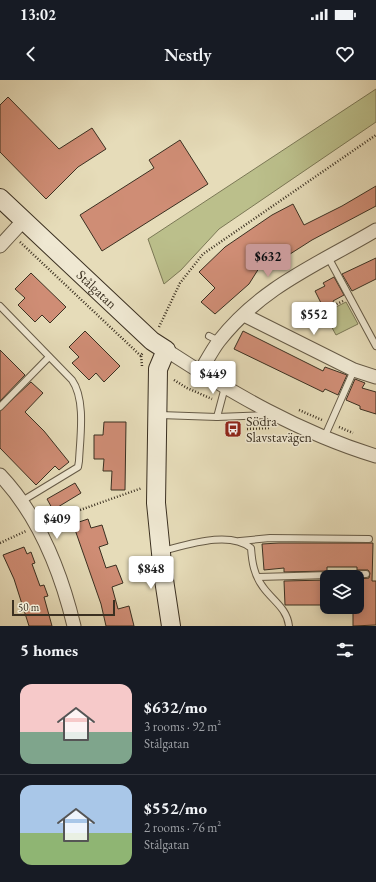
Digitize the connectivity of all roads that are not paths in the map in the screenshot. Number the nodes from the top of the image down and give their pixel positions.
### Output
1 (0, 198) edge
2 (23, 221) junction
3 (376, 230) edge
4 (0, 246) edge
5 (328, 255) junction
6 (0, 306) edge
7 (244, 315) junction
8 (165, 341) junction
9 (376, 346) edge
10 (49, 357) junction
11 (354, 370) junction
12 (200, 372) junction
13 (376, 377) edge
14 (225, 387) junction
15 (0, 407) edge
16 (156, 415) junction
17 (275, 415) junction
18 (217, 417) junction
19 (324, 438) junction
20 (376, 456) edge
21 (0, 475) edge
22 (22, 501) junction
23 (369, 539) dead end
24 (238, 541) junction
25 (162, 551) junction
26 (366, 574) dead end
27 (258, 577) junction
28 (74, 626) edge
29 (171, 626) edge
30 (289, 626) edge

1 - 2 street, Stålgatan
2 - 4 street
2 - 8 street, Stålgatan
3 - 5 street
5 - 7 street
5 - 9 lane
6 - 10 lane
7 - 11 street
7 - 12 street
8 - 12 street, Stålgatan
8 - 16 street
10 - 15 lane
10 - 22 lane
11 - 13 street
11 - 19 lane
12 - 14 street, Stålgatan
14 - 17 street, Stålgatan
14 - 18 lane
16 - 18 lane
16 - 25 street
17 - 18 lane
17 - 19 street, Stålgatan
19 - 20 street, Stålgatan
21 - 22 street
22 - 28 street
23 - 24 lane
24 - 25 lane
24 - 27 lane
25 - 29 street
26 - 27 lane
27 - 30 lane

